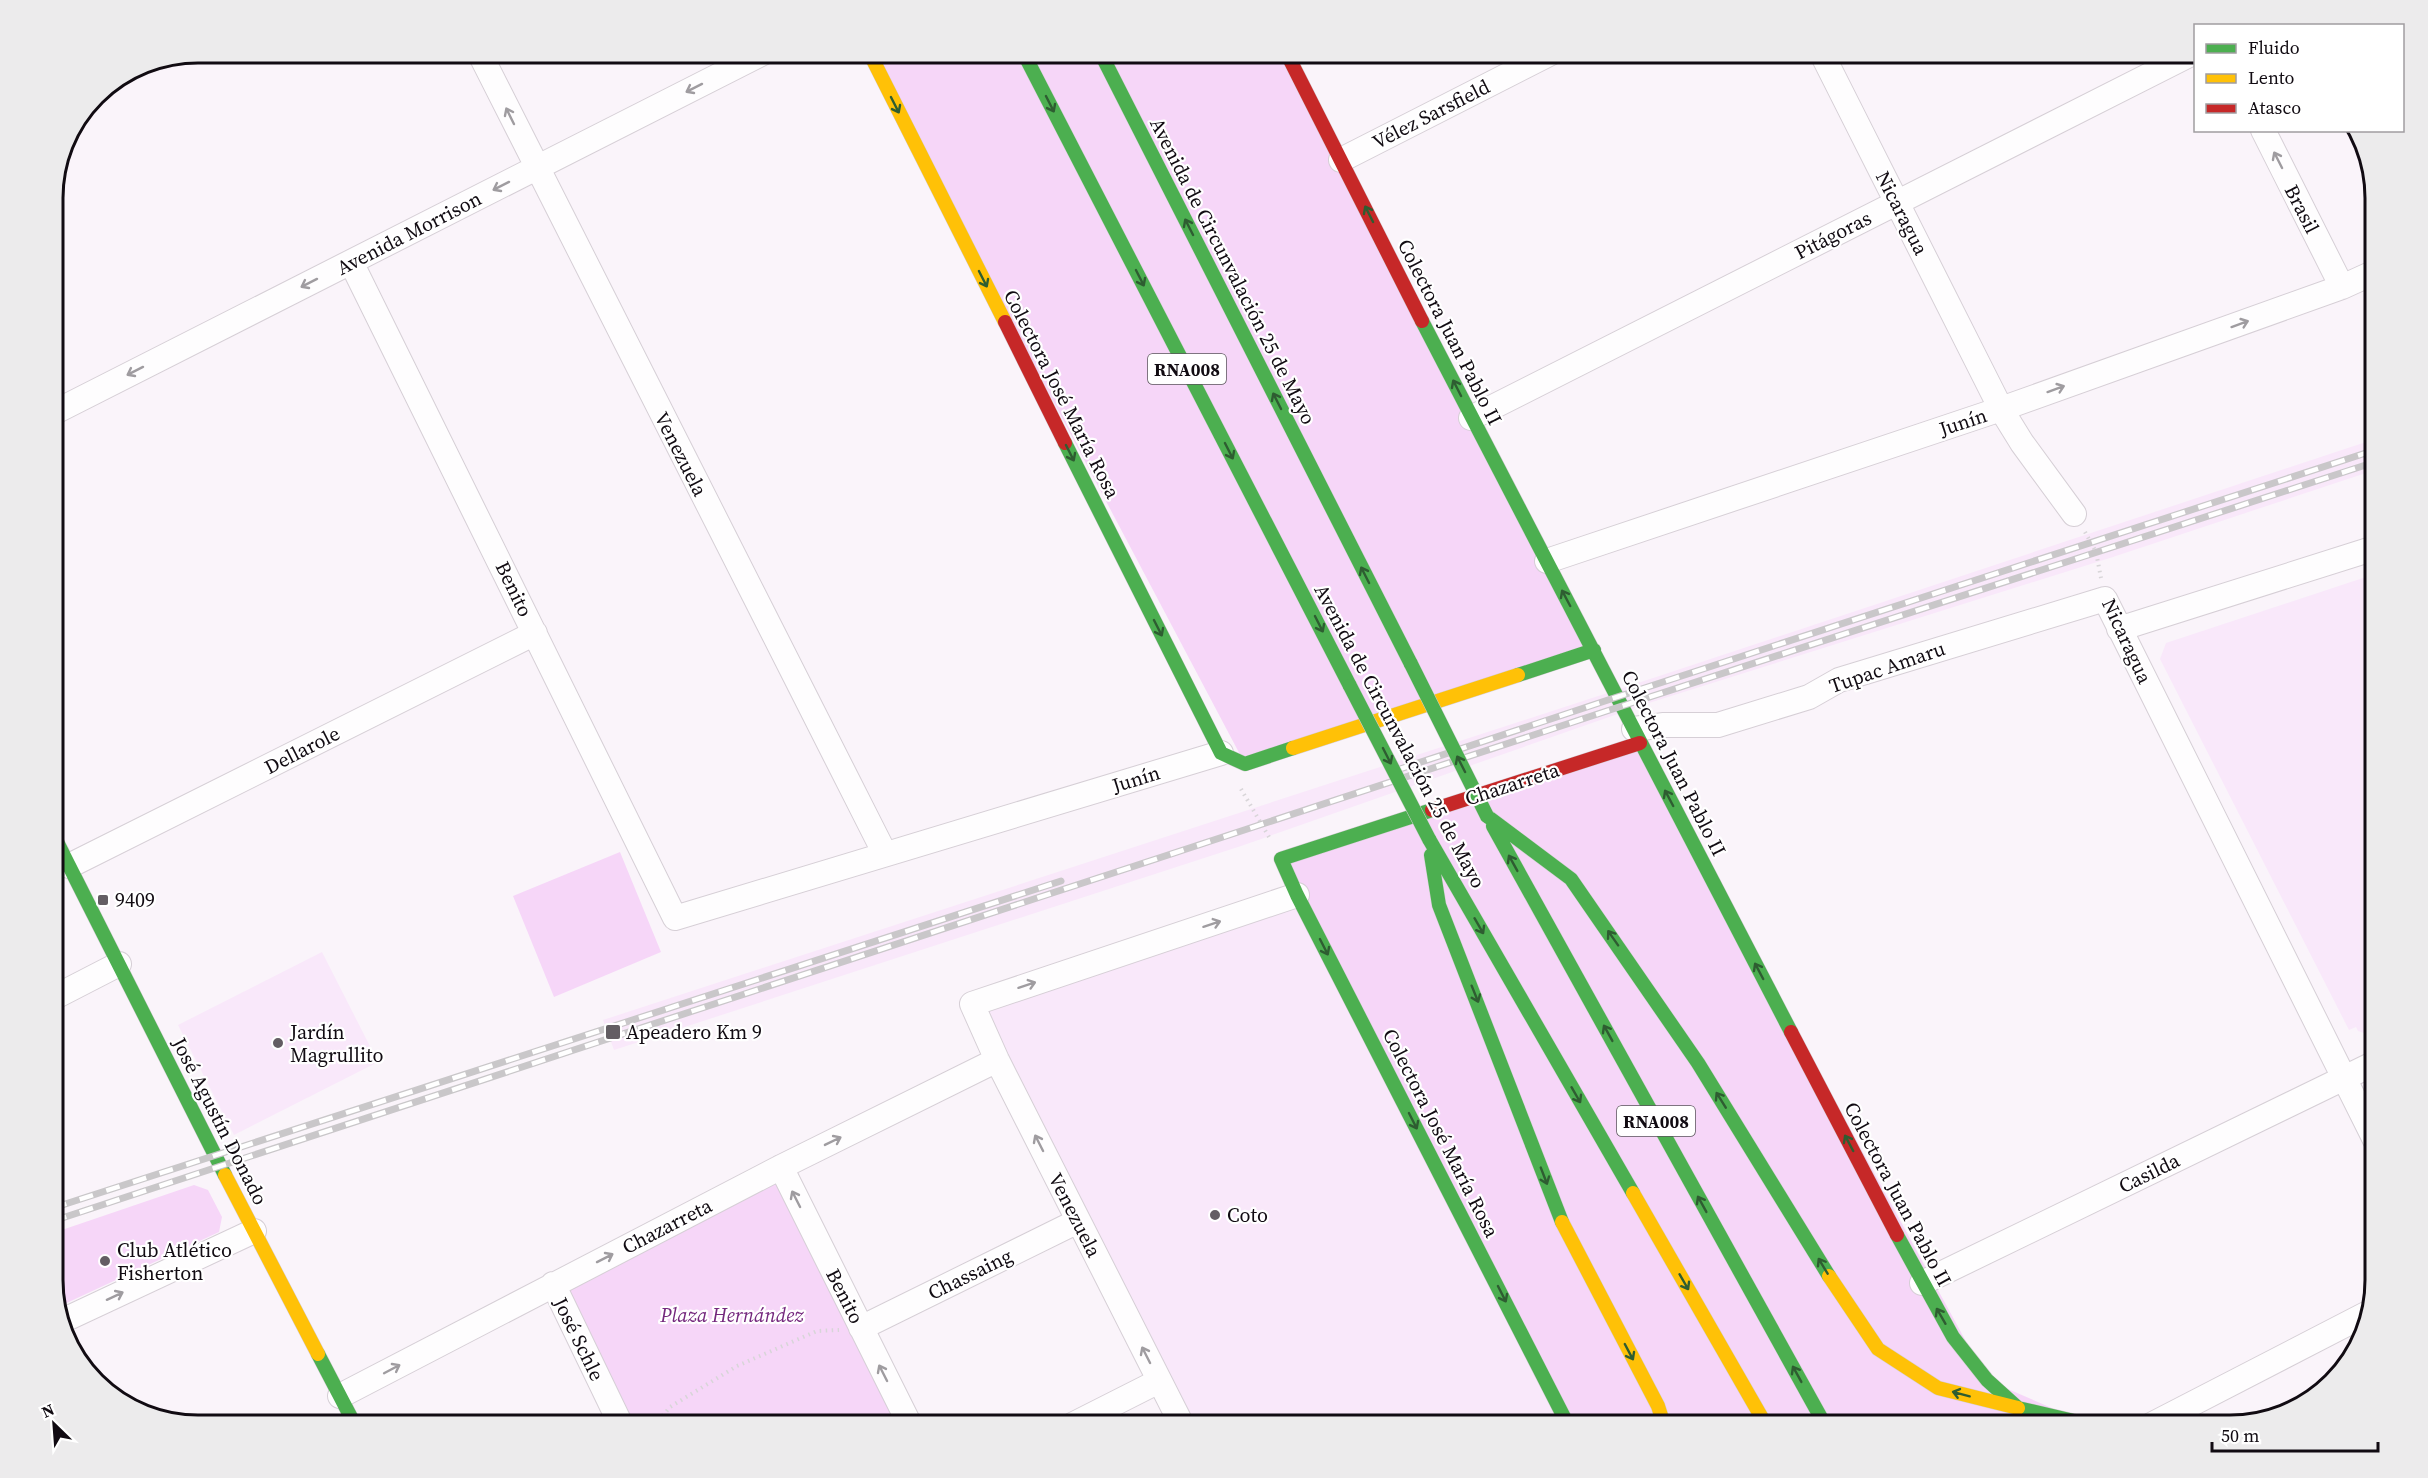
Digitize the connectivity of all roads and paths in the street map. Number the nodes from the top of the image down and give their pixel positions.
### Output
1 (484, 63) edge
2 (743, 63) edge
3 (875, 63) edge
4 (1029, 63) edge
5 (1106, 63) edge
6 (1292, 63) edge
7 (1531, 63) edge
8 (1827, 63) edge
9 (2173, 63) edge
10 (2264, 132) edge
11 (1341, 160) junction
12 (536, 168) junction
13 (1897, 203) junction
14 (351, 262) junction
15 (2365, 277) edge
16 (2342, 287) junction
17 (63, 408) edge
18 (2001, 409) junction
19 (1471, 418) junction
20 (2074, 514) joint
21 (2365, 551) edge
22 (1547, 561) junction
23 (2105, 599) junction
24 (2119, 630) junction
25 (536, 633) junction
26 (1594, 650) junction
27 (1637, 736) junction
28 (1221, 753) junction
29 (1487, 816) junction
30 (1429, 838) junction
31 (63, 854) edge
32 (885, 854) junction
33 (1281, 859) joint
34 (69, 866) junction
35 (1297, 895) junction
36 (675, 918) joint
37 (119, 964) junction
38 (63, 993) edge
39 (997, 1060) junction
40 (2365, 1068) edge
41 (2345, 1078) junction
42 (2365, 1119) edge
43 (780, 1167) junction
44 (1078, 1221) junction
45 (254, 1231) junction
46 (1922, 1283) junction
47 (553, 1284) junction
48 (2359, 1317) edge
49 (69, 1318) edge
50 (861, 1328) junction
51 (1159, 1381) junction
52 (340, 1396) junction
53 (2018, 1408) junction
54 (350, 1415) edge
55 (616, 1415) edge
56 (664, 1415) edge
57 (905, 1415) edge
58 (1092, 1415) edge
59 (1177, 1415) edge
60 (1563, 1415) edge
61 (1661, 1415) edge
62 (1760, 1415) edge
63 (1819, 1415) edge
64 (2048, 1415) edge
65 (2170, 1415) edge

12 -> 1 street, Venezuela
2 -> 12 street, Avenida Morrison
3 -> 28 main road, Colectora José María Rosa
4 -> 30 main road, Avenida de Circunvalación 25 de Mayo / RNA008, bridge
29 -> 5 main road, Avenida de Circunvalación 25 de Mayo / RNA008, bridge
6 - 11 main road, Colectora Juan Pablo II
7 - 11 street, Vélez Sarsfield
8 - 13 street, Nicaragua
9 - 13 street, Pitágoras
16 -> 10 street, Brasil
19 -> 11 main road, Colectora Juan Pablo II
12 -> 14 street, Avenida Morrison
12 - 32 street, Venezuela
13 - 18 street, Nicaragua
13 - 19 street, Pitágoras
14 -> 17 street, Avenida Morrison
14 - 25 street, Benito
15 - 16 street, Junín
18 -> 16 street, Junín
18 - 20 street, Nicaragua
18 - 22 street, Junín
19 - 22 main road, Colectora Juan Pablo II
20 - 23 path, Nicaragua
21 - 24 street
26 -> 22 main road, Colectora Juan Pablo II
23 - 24 street, Nicaragua
23 - 27 street, Tupac Amaru
24 - 41 street, Nicaragua
25 - 34 street, Dellarole
25 - 36 street, Benito
26 - 27 main road, Colectora Juan Pablo II
26 - 28 main road
27 - 33 main road, Chazarreta
46 -> 27 main road, Colectora Juan Pablo II
28 - 32 street, Junín
53 -> 29 main road
63 -> 29 main road, Avenida de Circunvalación 25 de Mayo / RNA008
30 -> 61 main road
30 -> 62 main road, Avenida de Circunvalación 25 de Mayo / RNA008
31 - 34 main road, José Agustín Donado
32 - 36 street, Junín
33 - 35 main road, Colectora José María Rosa
34 - 37 main road, José Agustín Donado
39 -> 35 street, Venezuela
35 -> 60 main road, Colectora José María Rosa
37 - 38 street
37 - 45 main road, José Agustín Donado
43 -> 39 street, Chazarreta
44 -> 39 street, Venezuela
40 - 41 street, Casilda
41 - 42 street, Nicaragua
41 - 46 street, Casilda
47 -> 43 street, Chazarreta
50 -> 43 street, Benito
44 - 50 street, Chassaing
51 -> 44 street, Venezuela
49 -> 45 street
45 - 52 main road, José Agustín Donado
53 -> 46 main road, Colectora Juan Pablo II
52 -> 47 street, Chazarreta
47 - 55 street, José Schle
48 - 65 street
50 - 56 path
57 -> 50 street, Benito
51 - 58 street
51 - 59 street, Venezuela
52 - 54 main road, José Agustín Donado
53 - 64 main road, Colectora Juan Pablo II

